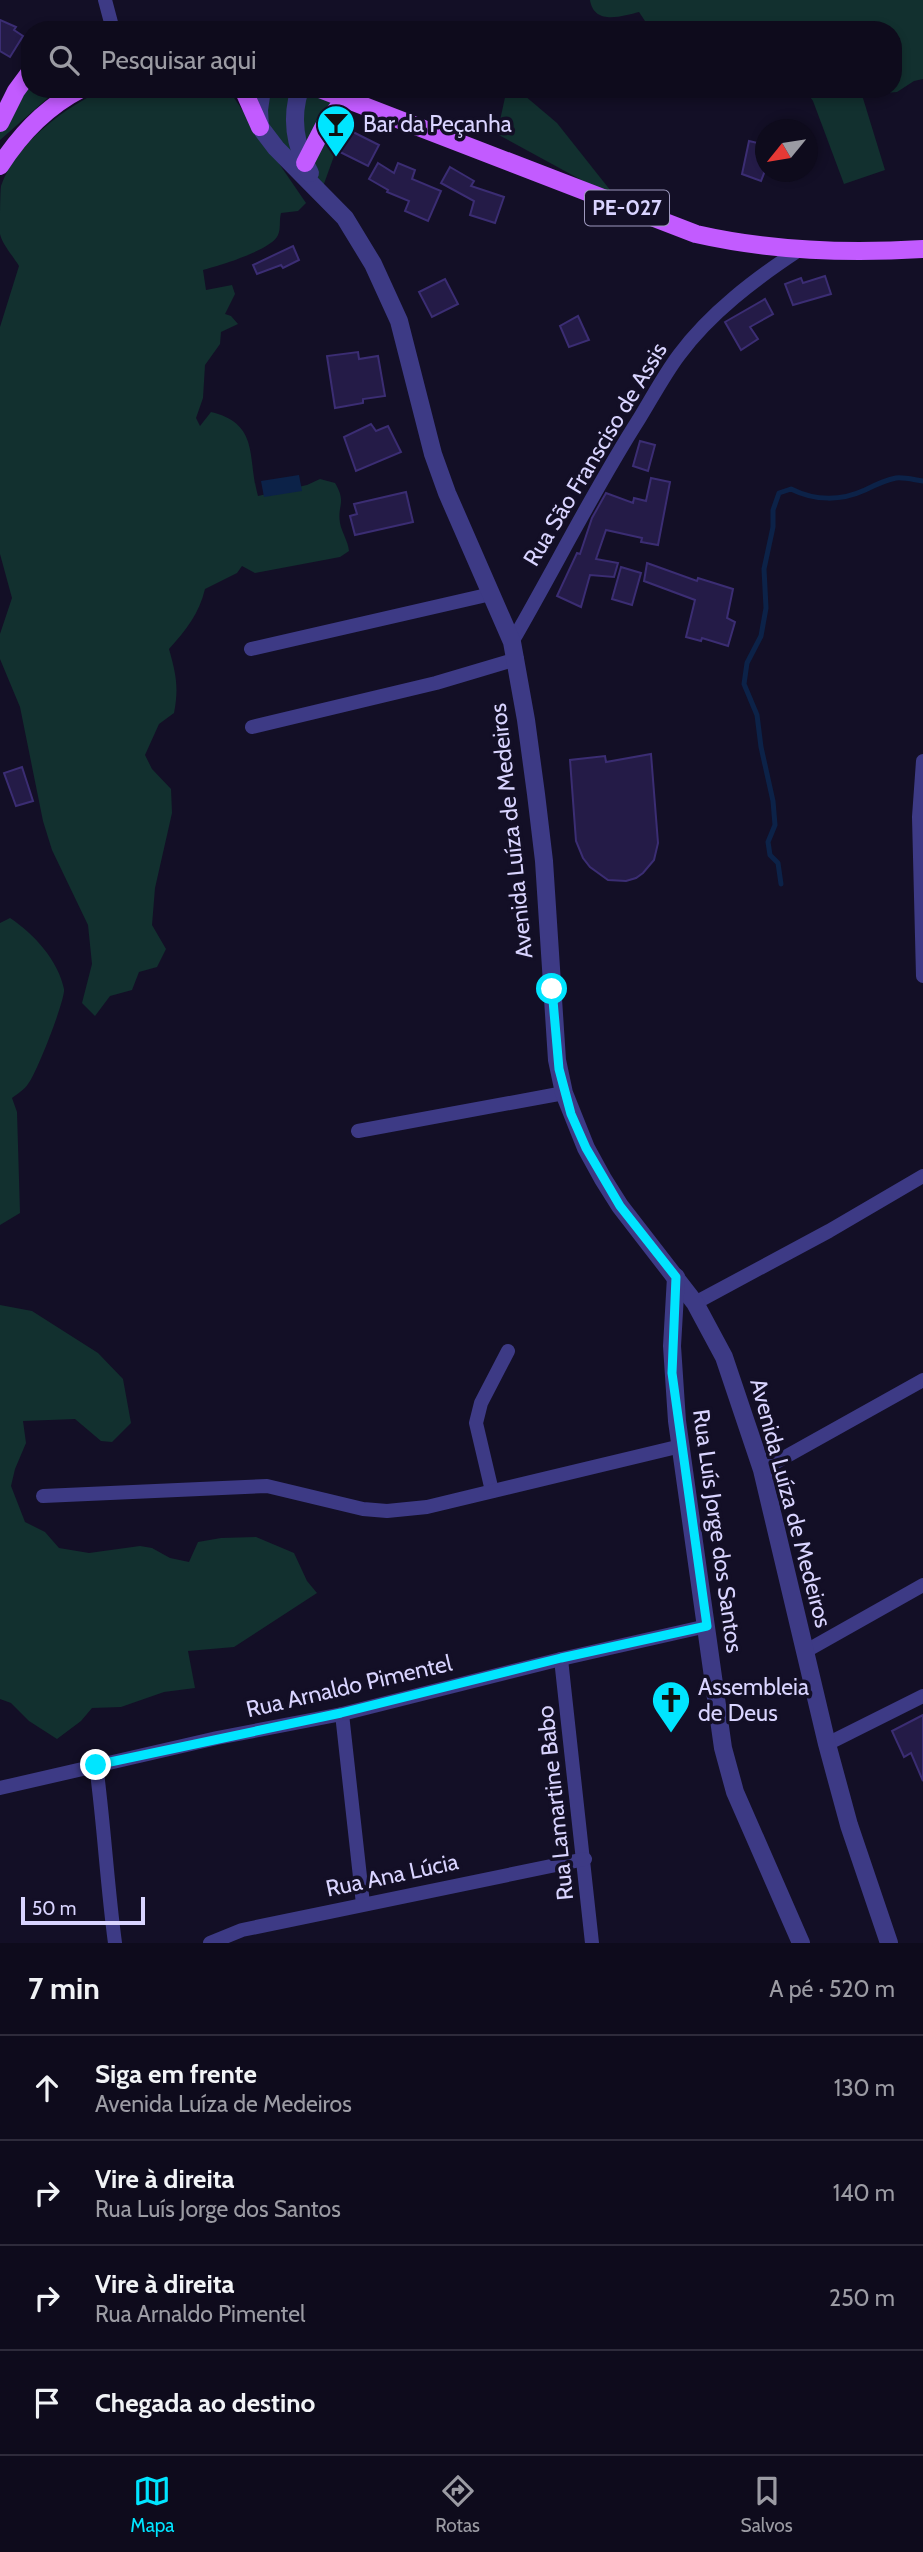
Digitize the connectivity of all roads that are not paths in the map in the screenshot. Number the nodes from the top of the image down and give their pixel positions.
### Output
1 (105, 0) edge
2 (111, 21) edge
3 (21, 84) edge
4 (67, 98) edge
5 (247, 98) edge
6 (261, 98) edge
7 (297, 98) edge
8 (340, 98) edge
9 (344, 100) junction
10 (0, 123) edge
11 (260, 127) junction
12 (305, 163) junction
13 (0, 166) edge
14 (321, 192) junction
15 (923, 249) edge
16 (799, 250) junction
17 (491, 594) junction
18 (251, 649) dead end
19 (514, 650) junction
20 (252, 727) dead end
21 (923, 761) edge
22 (921, 887) edge
23 (923, 976) edge
24 (564, 1093) junction
25 (358, 1131) dead end
26 (923, 1176) edge
27 (676, 1277) junction
28 (695, 1303) junction
29 (508, 1351) dead end
30 (923, 1380) edge
31 (681, 1446) junction
32 (762, 1470) junction
33 (492, 1491) junction
34 (43, 1496) dead end
35 (923, 1585) edge
36 (707, 1626) junction
37 (806, 1651) junction
38 (561, 1658) junction
39 (923, 1696) edge
40 (341, 1713) junction
41 (827, 1744) junction
42 (96, 1765) junction
43 (0, 1788) edge
44 (585, 1859) junction
45 (362, 1904) junction
46 (115, 1943) edge
47 (210, 1943) edge
48 (592, 1943) edge
49 (802, 1943) edge
50 (889, 1943) edge

1 - 2 street
3 - 10 main road
4 - 13 main road
5 - 11 main road
6 - 11 street
7 - 12 street
8 - 9 main road, PE-027
9 - 12 main road
9 - 16 main road, PE-027
11 - 14 street
12 - 14 street
14 - 17 street, Avenida Luíza de Medeiros
15 - 16 main road, PE-027
16 - 19 street, Rua São Fransciso de Assis
17 - 18 street
17 - 19 street, Avenida Luíza de Medeiros
19 - 20 street
19 - 24 street, Avenida Luíza de Medeiros
21 - 22 street
22 - 23 street
24 - 25 street
24 - 27 street, Avenida Luíza de Medeiros
26 - 28 street
27 - 28 street, Avenida Luíza de Medeiros
27 - 31 street, Rua Luís Jorge dos Santos
28 - 32 street, Avenida Luíza de Medeiros
29 - 33 street
30 - 32 street
31 - 33 street
31 - 36 street, Rua Luís Jorge dos Santos
32 - 37 street, Avenida Luíza de Medeiros
33 - 34 street
35 - 37 street
36 - 38 street, Rua Arnaldo Pimentel
36 - 49 street, Rua Luís Jorge dos Santos
37 - 41 street, Avenida Luíza de Medeiros
38 - 40 street, Rua Arnaldo Pimentel
38 - 44 street, Rua Lamartine Babo
39 - 41 street
40 - 42 street, Rua Arnaldo Pimentel
40 - 45 street
41 - 50 street, Avenida Luíza de Medeiros
42 - 43 street, Rua Arnaldo Pimentel
42 - 46 street
44 - 45 street, Rua Ana Lúcia
44 - 48 street, Rua Lamartine Babo
45 - 47 street, Rua Ana Lúcia

